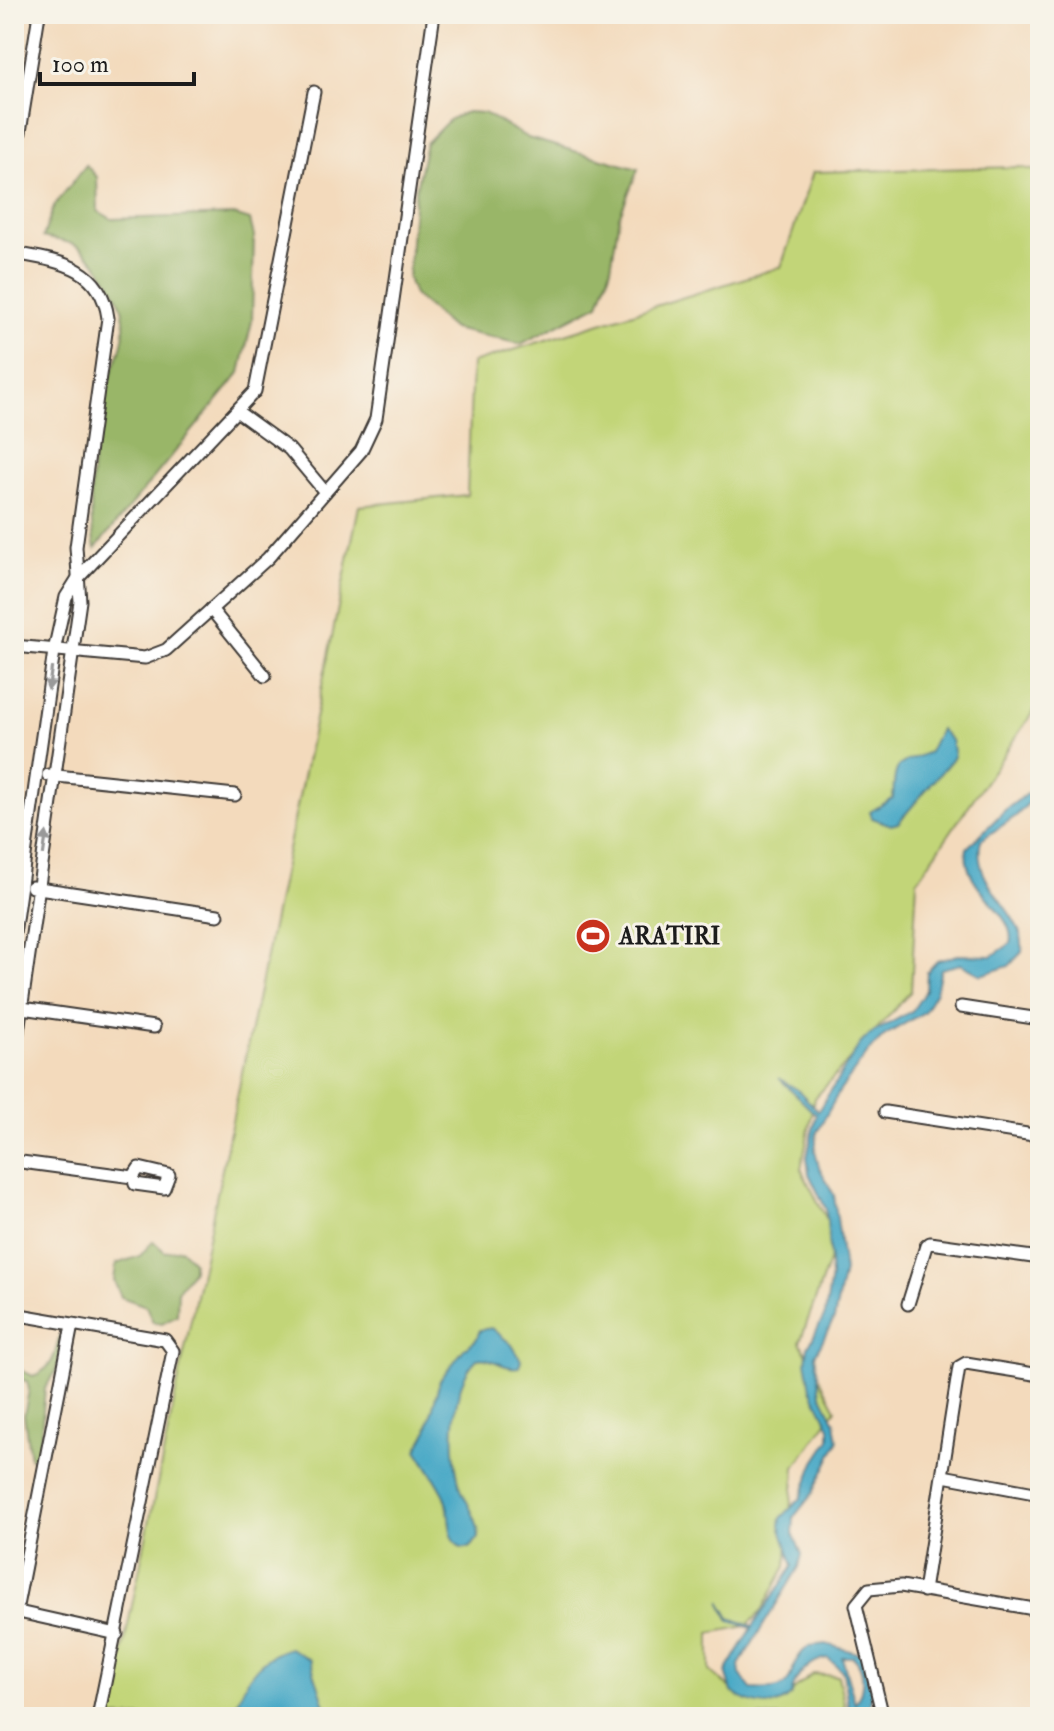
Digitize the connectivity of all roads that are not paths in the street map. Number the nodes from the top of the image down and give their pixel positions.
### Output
1 (39, 14) edge
2 (434, 14) edge
3 (314, 92) dead end
4 (14, 169) edge
5 (14, 253) edge
6 (238, 412) junction
7 (325, 492) junction
8 (78, 578) junction
9 (211, 609) junction
10 (14, 646) edge
11 (54, 651) junction
12 (71, 653) junction
13 (265, 676) dead end
14 (37, 773) junction
15 (54, 776) junction
16 (235, 795) dead end
17 (21, 886) junction
18 (39, 888) junction
19 (218, 915) dead end
20 (14, 934) edge
21 (18, 1007) edge
22 (961, 1007) dead end
23 (1040, 1019) edge
24 (154, 1027) dead end
25 (14, 1059) edge
26 (885, 1112) dead end
27 (1040, 1136) edge
28 (14, 1161) edge
29 (133, 1177) dead end
30 (1040, 1258) edge
31 (908, 1304) dead end
32 (14, 1314) edge
33 (72, 1325) junction
34 (1040, 1375) edge
35 (943, 1476) junction
36 (1040, 1494) edge
37 (924, 1591) junction
38 (1040, 1610) edge
39 (15, 1611) edge
40 (117, 1634) junction
41 (98, 1717) edge
42 (883, 1717) edge

1 - 4 street
2 - 7 street
3 - 6 street
5 - 8 street
6 - 7 street
6 - 8 street
7 - 9 street
8 - 11 street
8 - 12 street
9 - 12 street
9 - 13 street
10 - 11 street
11 - 12 street
11 -> 14 street
12 - 15 street
14 - 15 street
14 - 17 street
15 - 16 street
18 -> 15 street
17 - 18 street
17 - 20 street
18 - 19 street
18 - 21 street
21 - 24 street
21 - 25 street
22 - 23 street
26 - 27 street
28 - 29 street
30 - 31 street
32 - 33 street
33 - 39 street
33 - 40 street
34 - 35 street
35 - 36 street
35 - 37 street
37 - 38 street
37 - 42 street
39 - 40 street
40 - 41 street

